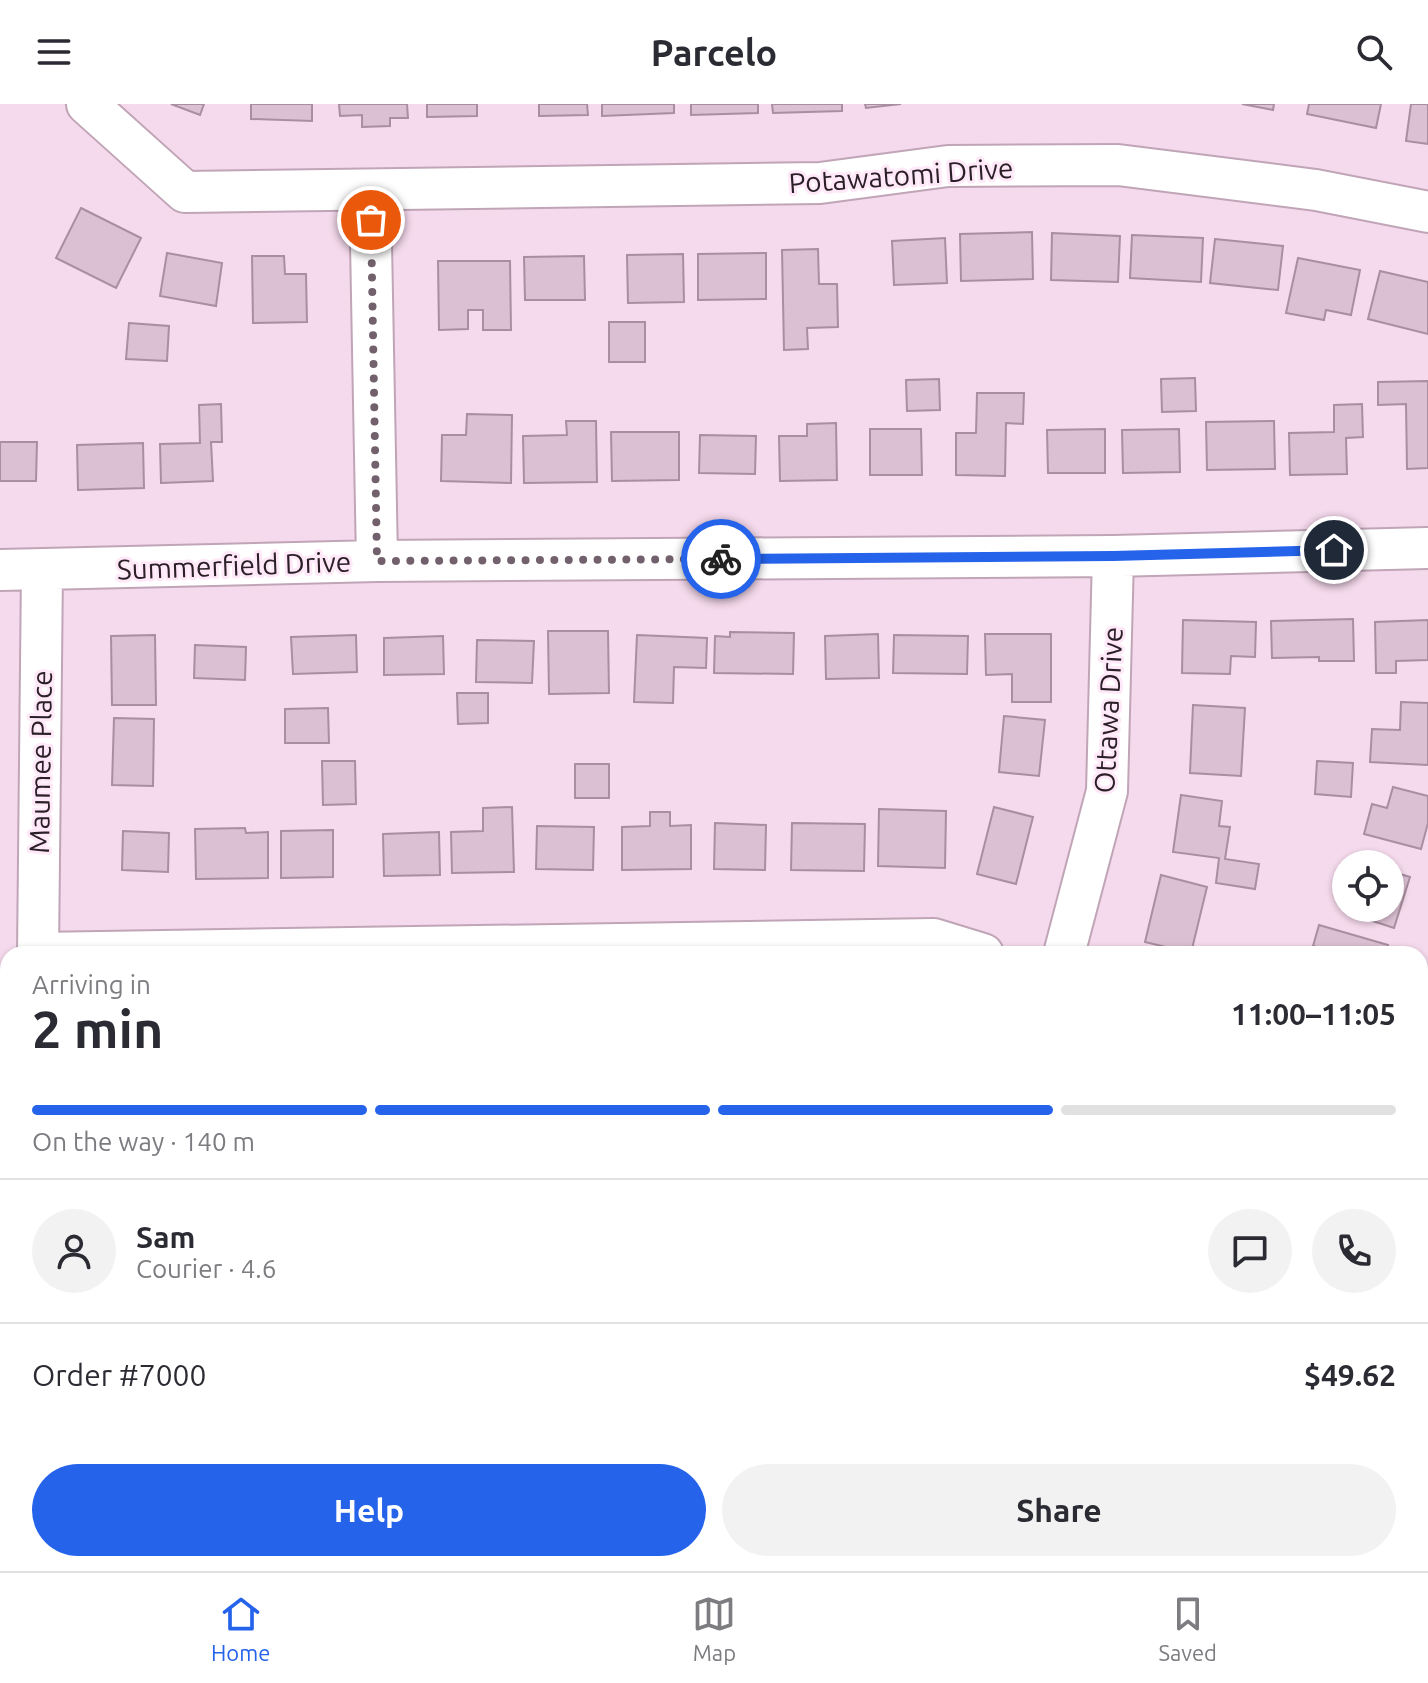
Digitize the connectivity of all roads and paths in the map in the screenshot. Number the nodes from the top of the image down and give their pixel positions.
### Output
1 (87, 104) edge
2 (370, 190) junction
3 (1428, 212) edge
4 (1428, 548) edge
5 (1113, 556) junction
6 (377, 561) junction
7 (0, 570) edge
8 (42, 570) junction
9 (38, 946) edge
10 (486, 946) edge
11 (957, 946) edge
12 (1066, 946) edge

1 - 2 street, Potawatomi Drive
2 - 3 street, Potawatomi Drive
2 - 6 street
4 - 5 street, Summerfield Drive
5 - 6 street, Summerfield Drive
5 - 12 street, Ottawa Drive
6 - 8 street, Summerfield Drive
7 - 8 street, Summerfield Drive
8 - 9 street, Maumee Place
10 - 11 street

